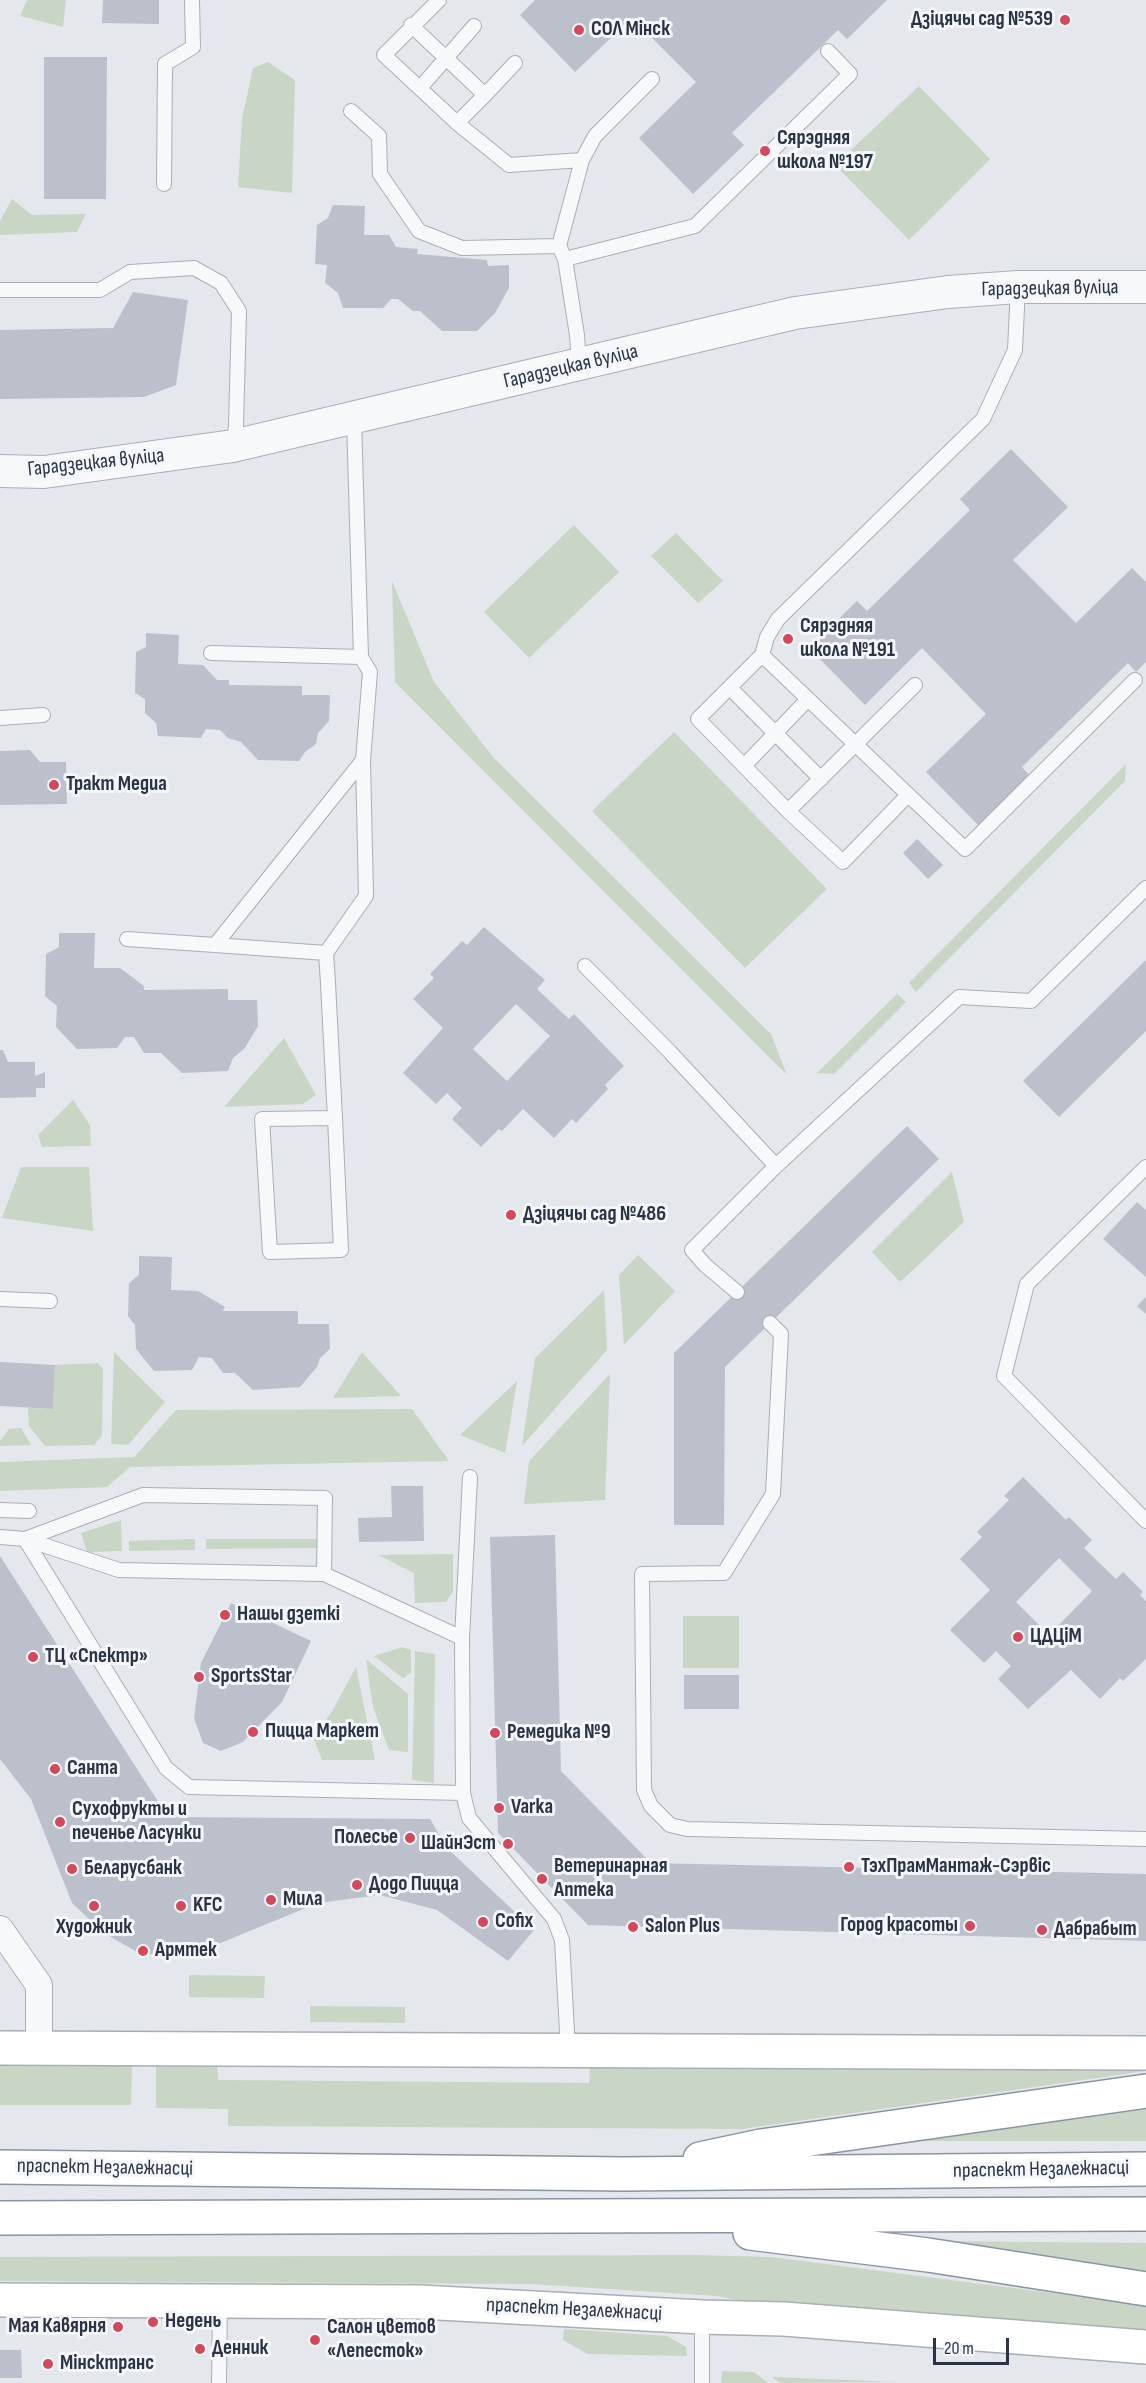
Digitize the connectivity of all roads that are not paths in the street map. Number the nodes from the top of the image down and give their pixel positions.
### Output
1 (192, 0) edge
2 (439, 0) edge
3 (411, 25) junction
4 (474, 26) dead end
5 (828, 51) dead end
6 (447, 58) junction
7 (515, 63) dead end
8 (652, 79) dead end
9 (420, 88) junction
10 (485, 95) junction
11 (351, 111) dead end
12 (457, 123) junction
13 (582, 160) junction
14 (164, 184) dead end
15 (559, 246) junction
16 (565, 259) junction
17 (1018, 287) junction
18 (1146, 287) edge
19 (0, 290) edge
20 (579, 365) junction
21 (354, 419) junction
22 (233, 446) junction
23 (0, 471) edge
24 (211, 653) dead end
25 (762, 655) junction
26 (361, 657) junction
27 (1135, 680) dead end
28 (915, 686) dead end
29 (729, 688) junction
30 (808, 699) junction
31 (43, 715) dead end
32 (0, 718) edge
33 (776, 734) junction
34 (854, 746) junction
35 (363, 760) junction
36 (744, 766) junction
37 (821, 779) junction
38 (907, 796) junction
39 (788, 811) junction
40 (1146, 888) edge
41 (127, 939) dead end
42 (215, 945) junction
43 (326, 953) junction
44 (585, 966) dead end
45 (335, 1118) junction
46 (776, 1166) junction
47 (1146, 1167) edge
48 (737, 1292) dead end
49 (0, 1299) edge
50 (50, 1301) dead end
51 (770, 1323) dead end
52 (470, 1477) dead end
53 (0, 1510) edge
54 (29, 1511) dead end
55 (1146, 1521) edge
56 (0, 1537) edge
57 (25, 1539) junction
58 (324, 1574) junction
59 (462, 1638) junction
60 (463, 1792) junction
61 (1146, 1839) edge
62 (0, 1929) edge
63 (0, 2048) edge
64 (39, 2048) junction
65 (568, 2050) junction
66 (1146, 2053) edge
67 (1146, 2091) edge
68 (0, 2167) edge
69 (1146, 2169) edge
70 (623, 2174) junction
71 (1146, 2214) edge
72 (618, 2216) junction
73 (0, 2218) edge
74 (1146, 2289) edge
75 (0, 2300) edge
76 (220, 2301) junction
77 (702, 2318) junction
78 (1146, 2347) edge
79 (219, 2383) edge
80 (702, 2383) edge

1 - 14 lane
2 - 3 lane
3 - 6 lane
3 - 9 lane
4 - 6 lane
5 - 16 lane
6 - 9 lane
6 - 10 lane
7 - 10 lane
8 - 13 lane
9 - 12 lane
10 - 12 lane
11 - 15 lane
12 - 13 lane
13 - 15 lane
15 - 16 lane
16 - 20 lane
17 - 18 street, Гарадзецкая вуліца
17 - 20 street, Гарадзецкая вуліца
17 - 25 lane
19 - 22 lane
20 - 21 street, Гарадзецкая вуліца
21 - 22 street, Гарадзецкая вуліца
21 - 26 lane
22 - 23 street, Гарадзецкая вуліца
24 - 26 lane
25 - 29 lane
25 - 30 lane
26 - 35 lane
27 - 38 lane
28 - 34 lane
29 - 33 lane
29 - 36 lane
30 - 33 lane
30 - 34 lane
31 - 32 lane
33 - 36 lane
33 - 37 lane
34 - 37 lane
34 - 38 lane
35 - 42 lane
35 - 43 lane
36 - 39 lane
37 - 39 lane
38 - 39 lane
40 - 46 lane
41 - 42 lane
42 - 43 lane
43 - 45 lane
44 - 46 lane
45 - 45 lane
46 - 48 lane
47 - 55 lane
49 - 50 lane
51 - 61 lane
52 - 59 lane
53 - 54 lane
56 - 57 lane
57 - 58 lane
57 - 58 lane
57 - 60 lane
58 - 59 lane
59 - 60 lane
60 - 65 lane
62 - 64 street
63 - 64 main road
64 - 65 main road
65 - 66 main road
67 - 70 main road
68 - 70 main road, праспект Незалежнасці
69 - 70 main road, праспект Незалежнасці
71 - 72 main road, праспект Незалежнасці
72 - 73 main road, праспект Незалежнасці
72 - 74 main road
75 - 76 main road, праспект Незалежнасці
76 - 77 main road, праспект Незалежнасці
76 - 79 lane
77 - 78 main road, праспект Незалежнасці
77 - 80 lane

